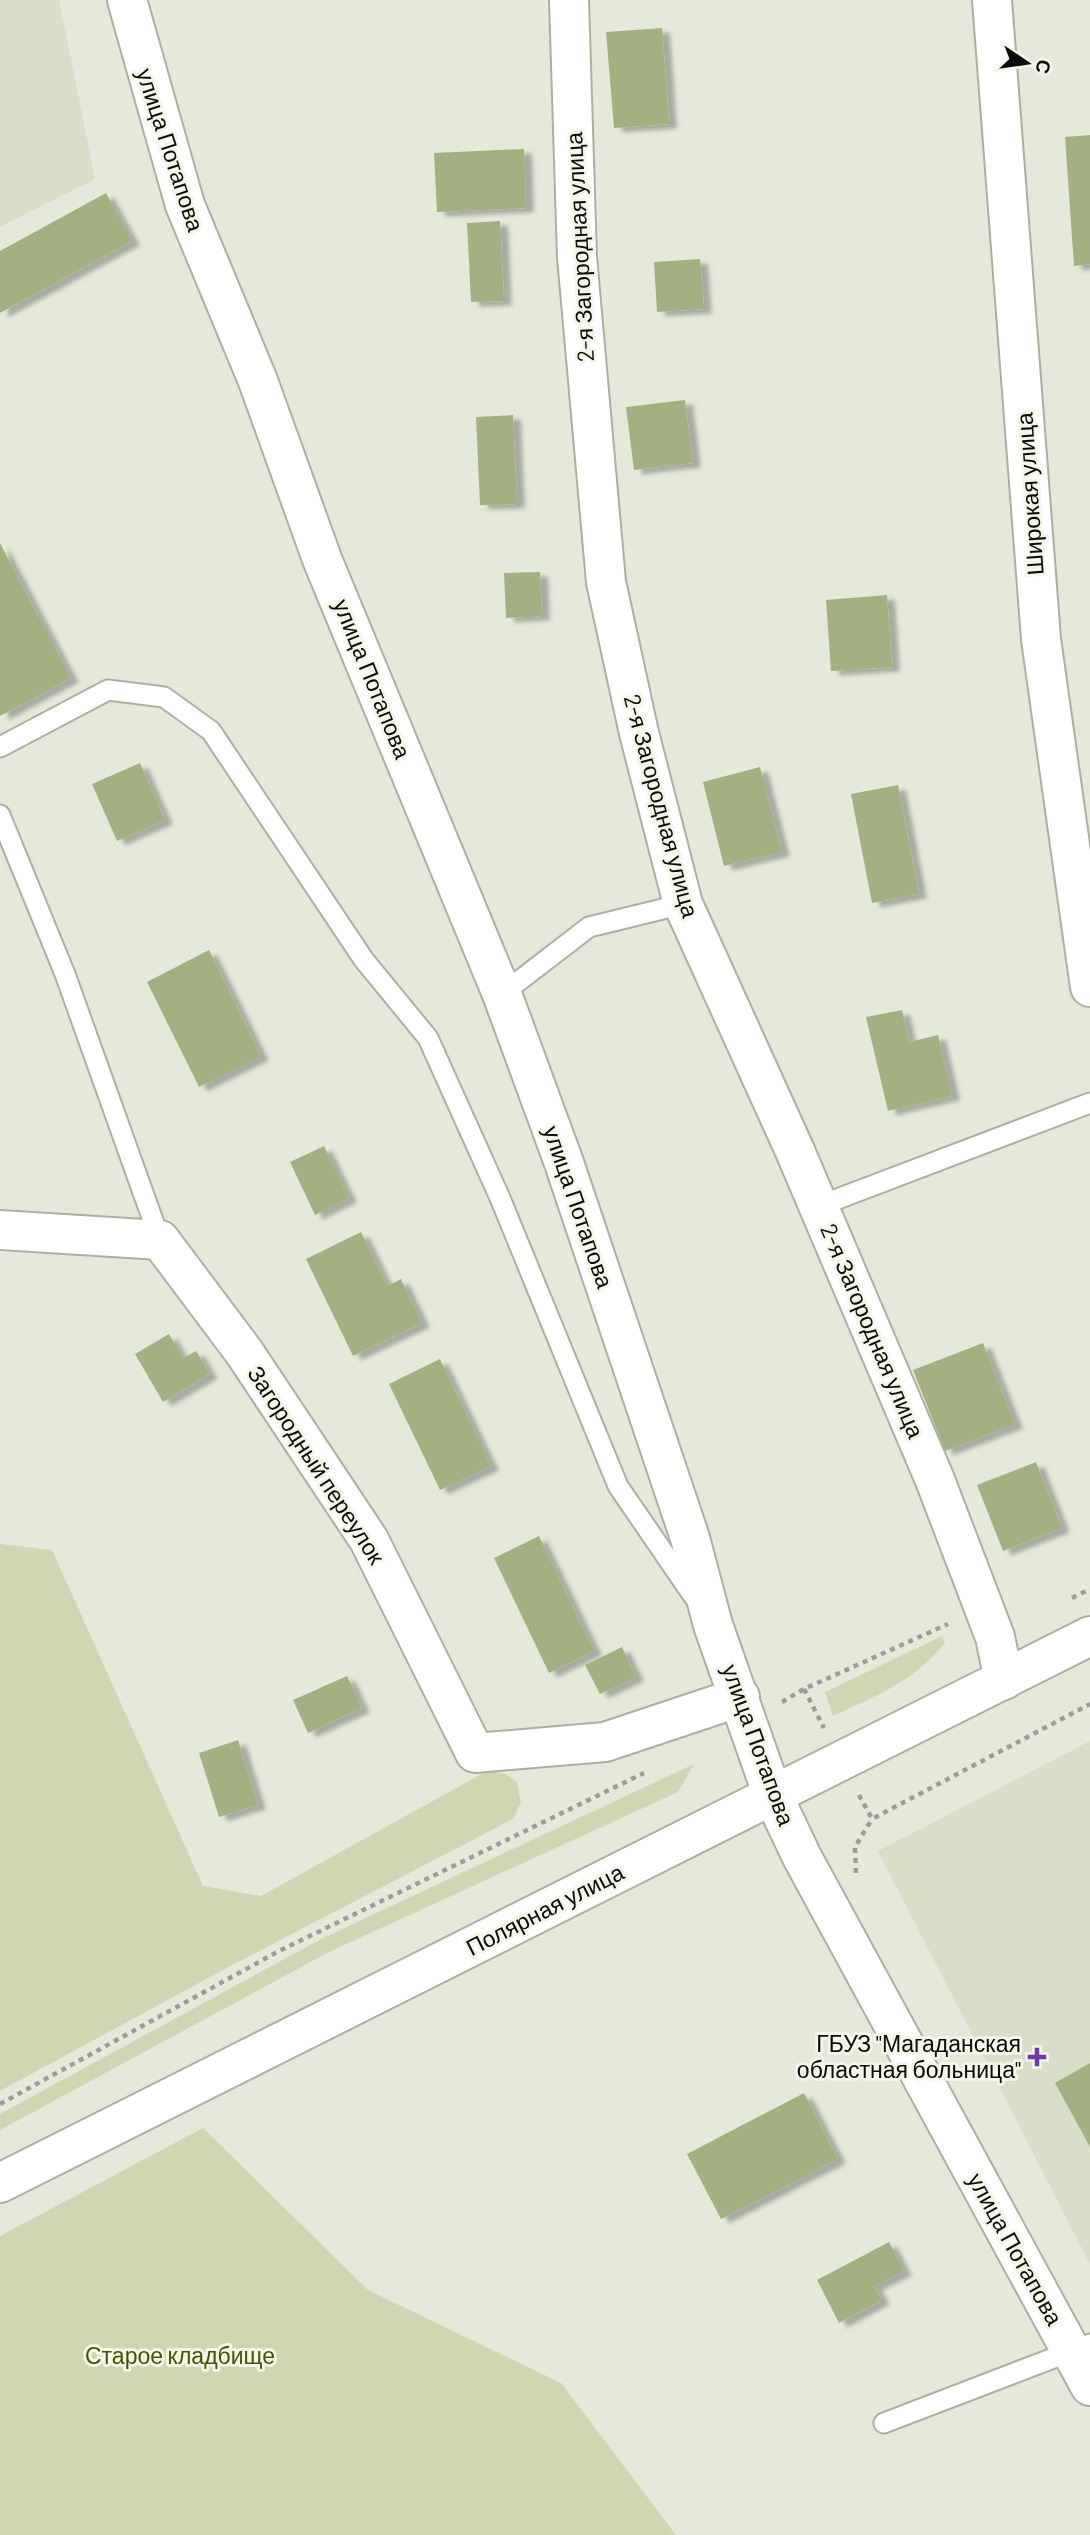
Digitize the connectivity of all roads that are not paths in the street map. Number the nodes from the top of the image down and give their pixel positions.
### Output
1 (127, 0) edge
2 (569, 0) edge
3 (992, 0) edge
4 (0, 747) edge
5 (0, 815) edge
6 (683, 904) junction
7 (1090, 987) edge
8 (502, 994) junction
9 (1090, 1103) edge
10 (819, 1206) junction
11 (0, 1230) edge
12 (160, 1240) junction
13 (713, 1625) junction
14 (1090, 1636) edge
15 (1004, 1680) junction
16 (745, 1710) junction
17 (773, 1796) junction
18 (0, 2183) edge
19 (1081, 2348) edge
20 (1090, 2386) edge
21 (884, 2423) dead end

1 - 8 street, улица Потапова
2 - 6 street, 2-я Загородная улица
3 - 7 street, Широкая улица
4 - 13 lane
5 - 12 lane
6 - 8 lane
6 - 10 street, 2-я Загородная улица
8 - 13 street, улица Потапова
9 - 10 lane
10 - 15 street, 2-я Загородная улица
11 - 12 street
12 - 16 street, Загородный переулок
13 - 16 street, улица Потапова
14 - 15 street, Полярная улица
15 - 17 street, Полярная улица
16 - 17 street, улица Потапова
17 - 18 street, Полярная улица
17 - 19 street, улица Потапова
19 - 20 street, улица Потапова
19 - 21 lane

